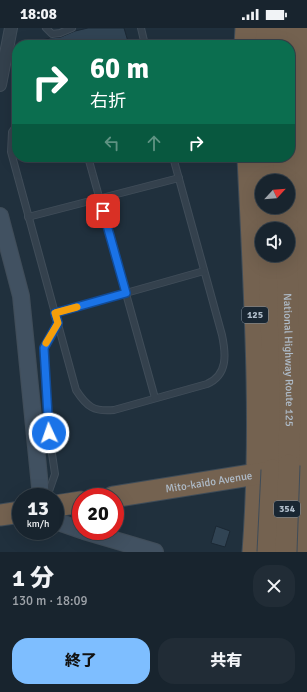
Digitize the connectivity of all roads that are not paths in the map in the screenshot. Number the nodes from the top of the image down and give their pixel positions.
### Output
1 (11, 28) edge
2 (46, 28) edge
3 (72, 28) edge
4 (141, 28) edge
5 (246, 28) edge
6 (262, 28) edge
7 (281, 28) edge
8 (297, 28) edge
9 (144, 40) edge
10 (245, 40) edge
11 (262, 40) edge
12 (281, 40) edge
13 (0, 85) edge
14 (12, 132) edge
15 (12, 156) edge
16 (14, 162) edge
17 (89, 162) edge
18 (174, 162) edge
19 (248, 162) edge
20 (266, 162) edge
21 (284, 162) edge
22 (266, 174) edge
23 (285, 174) edge
24 (179, 178) junction
25 (99, 198) junction
26 (0, 216) edge
27 (28, 217) junction
28 (270, 262) edge
29 (286, 262) edge
30 (204, 271) junction
31 (126, 293) junction
32 (55, 313) junction
33 (58, 323) junction
34 (280, 325) junction
35 (156, 398) junction
36 (281, 469) junction
37 (40, 488) edge
38 (50, 488) edge
39 (124, 497) edge
40 (12, 513) edge
41 (0, 515) edge
42 (116, 540) edge
43 (135, 550) edge
44 (155, 552) edge
45 (253, 552) edge
46 (268, 552) edge
47 (286, 552) edge
48 (301, 552) edge

1 - 13 street
2 - 3 lane
4 - 9 lane
5 - 10 highway
6 - 11 highway
7 - 12 highway
8 - 36 highway
14 - 15 lane
16 - 27 lane
17 - 25 lane
18 - 24 lane
19 - 36 highway, 125
20 - 22 highway
21 - 23 highway
24 - 25 lane
24 - 30 lane
25 - 27 lane
25 - 31 lane
26 - 37 street
27 - 32 lane
28 - 34 highway, National Highway Route 125 / 125
29 - 34 highway, National Highway Route 125 / 125
30 - 31 lane
30 - 35 lane
31 - 32 lane
31 - 35 lane
32 - 33 lane
33 - 35 lane
33 - 38 lane
34 - 36 highway, National Highway Route 125 / 125
36 - 39 highway, Mito-kaido Avenue
36 - 45 highway
36 - 46 highway, 354, bridge
36 - 47 highway, 354, bridge
36 - 48 highway
40 - 41 highway
42 - 43 street
43 - 44 street

